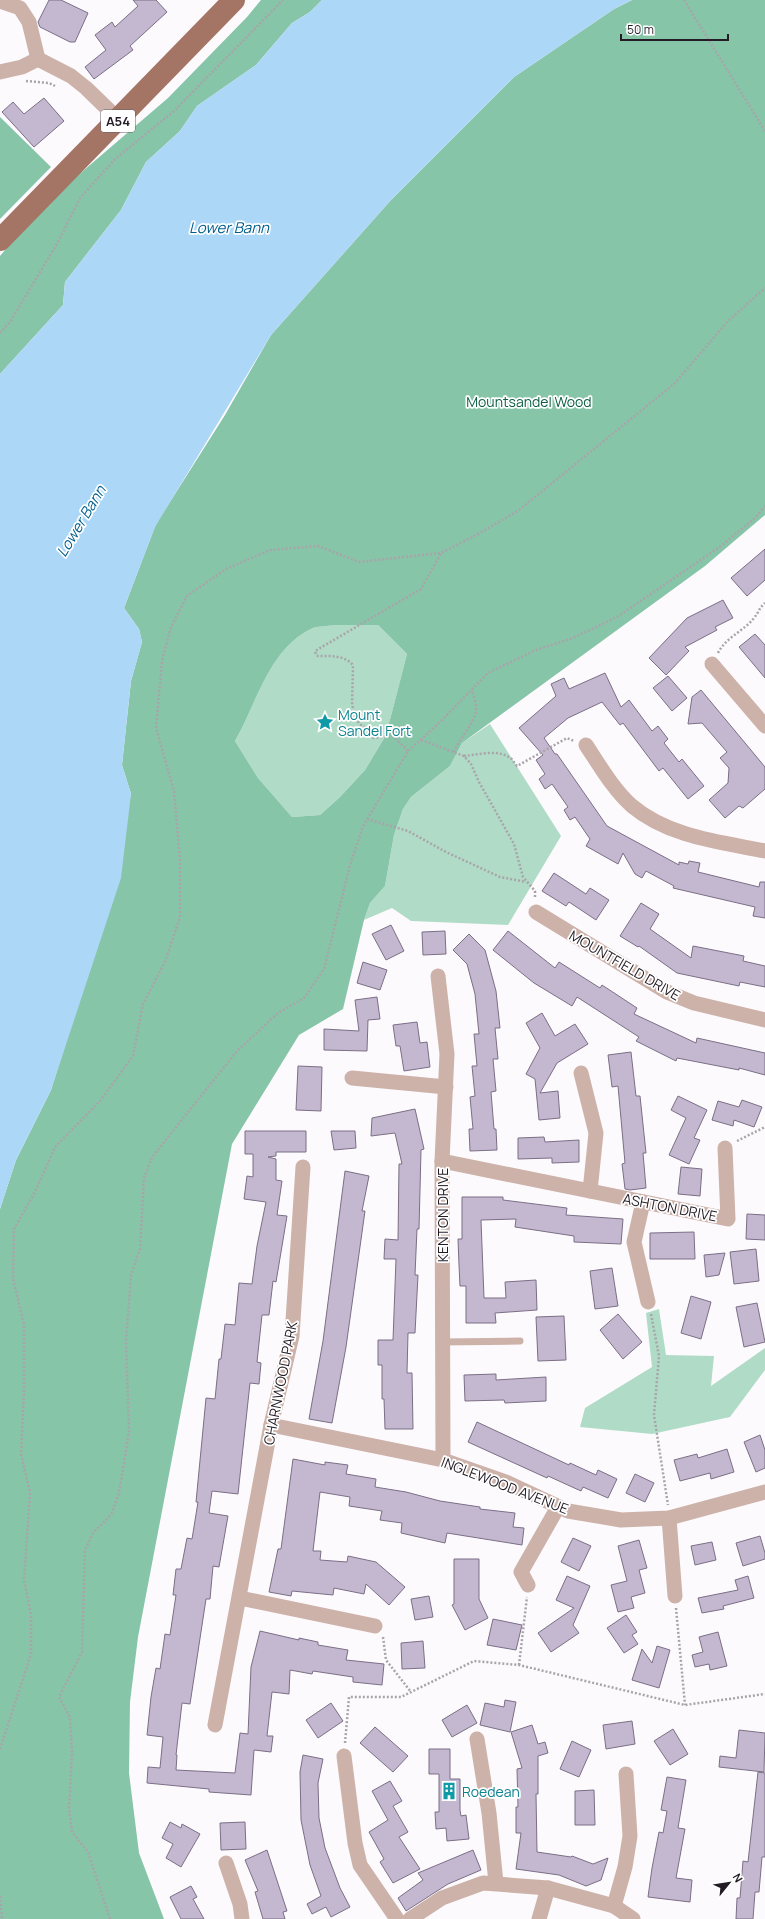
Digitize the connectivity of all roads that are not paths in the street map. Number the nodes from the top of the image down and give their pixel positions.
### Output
1 (234, 0) edge
2 (0, 1) edge
3 (22, 4) edge
4 (38, 59) junction
5 (0, 72) edge
6 (119, 120) junction
7 (0, 240) edge
8 (712, 664) road end
9 (765, 726) edge
10 (586, 745) road end
11 (765, 851) edge
12 (536, 912) road end
13 (438, 976) dead end
14 (765, 1020) edge
15 (581, 1073) dead end
16 (352, 1078) dead end
17 (446, 1087) junction
18 (725, 1148) road end
19 (442, 1161) junction
20 (303, 1167) dead end
21 (590, 1191) junction
22 (643, 1202) junction
23 (648, 1302) road end
24 (520, 1341) dead end
25 (443, 1342) junction
26 (271, 1425) junction
27 (443, 1460) junction
28 (765, 1492) edge
29 (558, 1507) junction
30 (670, 1518) junction
31 (528, 1585) road end
32 (675, 1596) road end
33 (240, 1598) junction
34 (375, 1626) road end
35 (215, 1725) dead end
36 (477, 1739) dead end
37 (344, 1756) road end
38 (626, 1774) dead end
39 (226, 1863) dead end
40 (496, 1883) junction
41 (548, 1888) junction
42 (614, 1906) junction
43 (242, 1919) edge
44 (397, 1919) edge
45 (410, 1919) edge
46 (539, 1919) edge
47 (633, 1919) edge

1 - 6 main road, A54
2 - 3 street
3 - 4 street
4 - 5 street
4 - 6 street
6 - 7 main road, A54
8 - 9 street
10 - 11 street
12 - 14 street, MOUNTFIELD DRIVE
13 - 17 street, KENTON DRIVE
15 - 21 street
16 - 17 street
17 - 19 street, KENTON DRIVE
18 - 22 street, ASHTON DRIVE
19 - 21 street, ASHTON DRIVE
19 - 25 street, KENTON DRIVE
20 - 26 street, CHARNWOOD PARK
21 - 22 street, ASHTON DRIVE
22 - 23 street
24 - 25 lane
25 - 27 street, KENTON DRIVE
26 - 27 street, INGLEWOOD AVENUE
26 - 33 street, CHARNWOOD PARK
27 - 29 street, INGLEWOOD AVENUE
28 - 30 street, INGLEWOOD AVENUE
29 - 30 street, INGLEWOOD AVENUE
29 - 31 street
30 - 32 street
33 - 34 street
33 - 35 street, CHARNWOOD PARK
36 - 40 street
37 - 44 street
38 - 42 street
39 - 43 street
40 - 41 street
40 - 45 street
41 - 42 street
41 - 46 street
42 - 47 street

